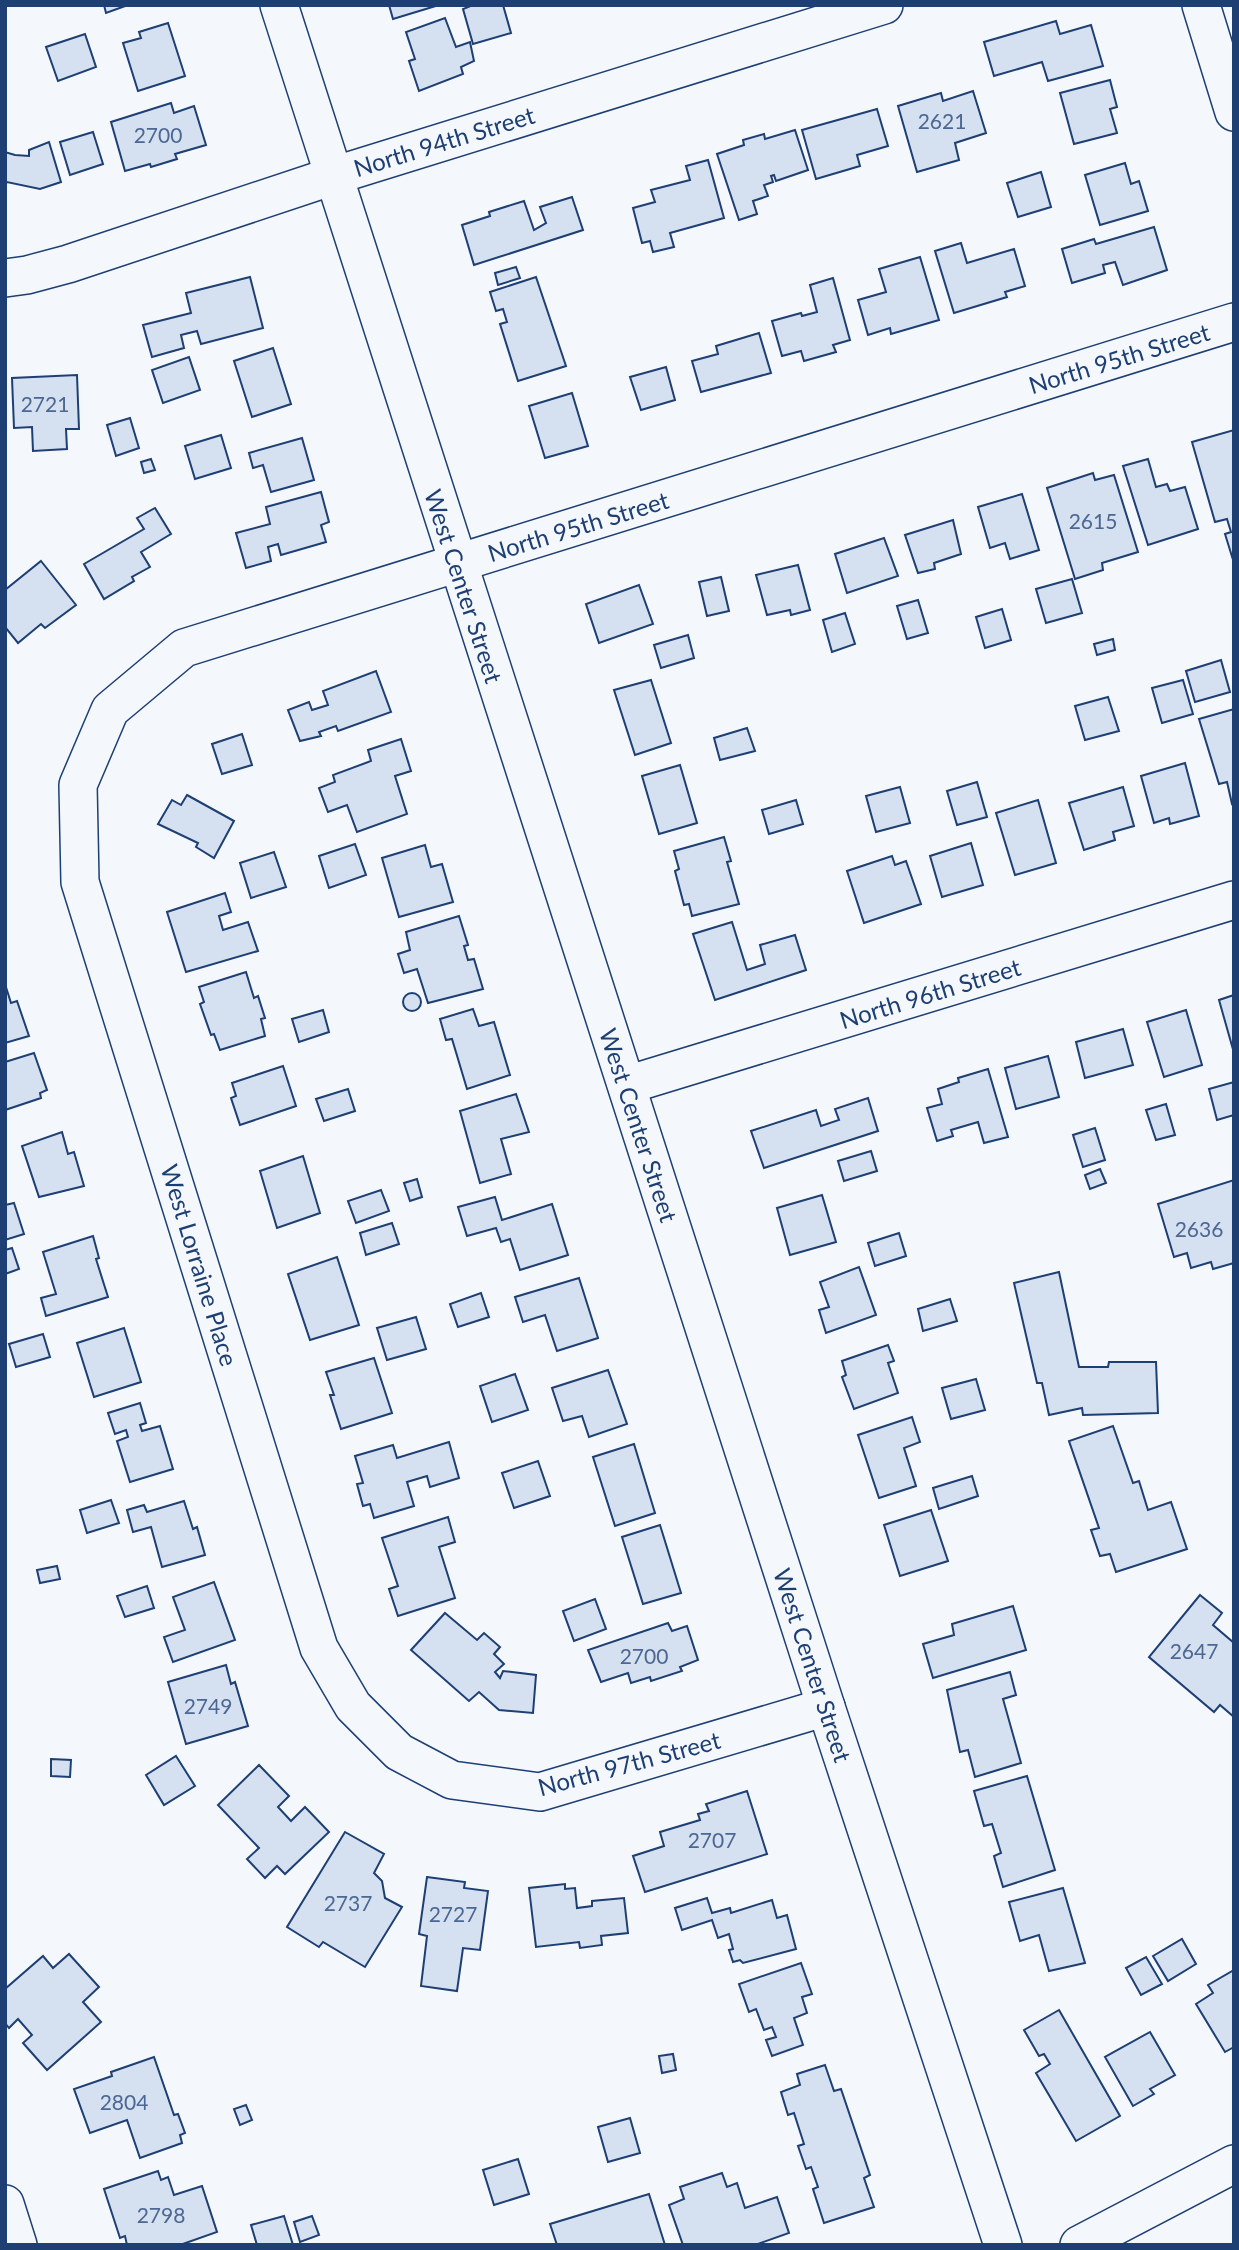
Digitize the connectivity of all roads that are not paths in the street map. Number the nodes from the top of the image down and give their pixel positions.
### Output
1 (279, 5) edge
2 (884, 5) edge
3 (1201, 5) edge
4 (1234, 112) edge
5 (333, 176) junction
6 (5, 278) edge
7 (1234, 323) edge
8 (456, 563) junction
9 (80, 882) joint
10 (1234, 900) edge
11 (626, 1085) junction
12 (319, 1648) joint
13 (826, 1707) junction
14 (1234, 2164) edge
15 (5, 2204) edge
16 (18, 2245) edge
17 (1003, 2245) edge
18 (1079, 2245) edge

1 - 5 street, West Center Street
2 - 5 street, North 94th Street
3 - 4 street
5 - 6 street, North 94th Street
5 - 8 street, West Center Street
7 - 8 street, North 95th Street
8 - 9 street, North 95th Street
8 - 11 street, West Center Street
9 - 12 street, West Lorraine Place
10 - 11 street, North 96th Street
11 - 13 street, West Center Street
12 - 13 street, North 97th Street
13 - 17 street, West Center Street
14 - 18 street
15 - 16 street

